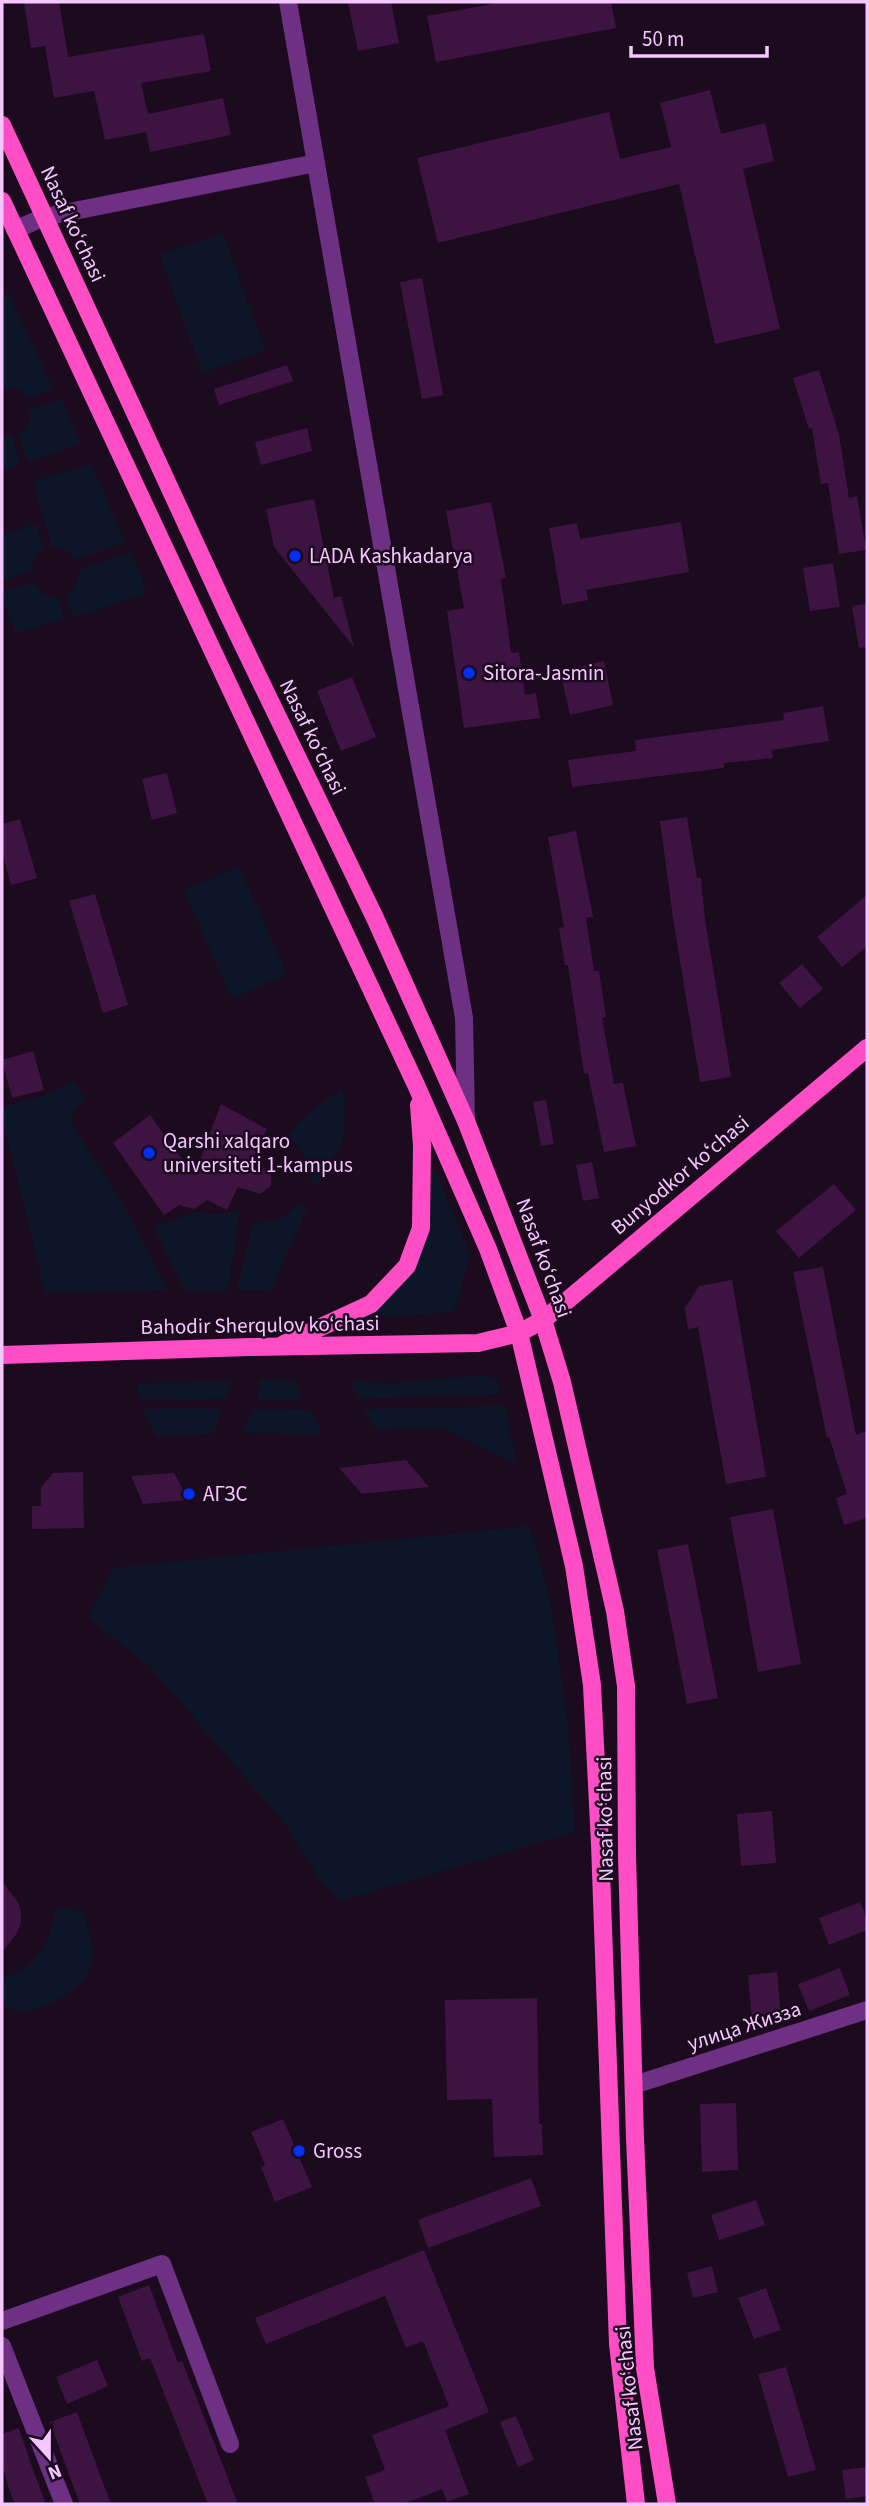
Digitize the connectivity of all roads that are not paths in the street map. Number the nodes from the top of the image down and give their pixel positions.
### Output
1 (288, 2) edge
2 (2, 124) edge
3 (316, 163) junction
4 (2, 201) edge
5 (44, 217) junction
6 (15, 230) junction
7 (867, 1048) edge
8 (417, 1087) junction
9 (466, 1121) junction
10 (543, 1320) junction
11 (519, 1333) junction
12 (279, 1347) junction
13 (2, 1355) edge
14 (867, 2010) edge
15 (634, 2085) junction
16 (2, 2321) edge
17 (2, 2346) edge
18 (230, 2444) dead end
19 (64, 2504) edge
20 (636, 2504) edge
21 (667, 2504) edge

1 - 3 street
2 - 5 main road, Nasaf ko‘chasi
3 - 5 street
3 - 9 street
4 - 6 main road, Nasaf ko‘chasi
5 - 6 street
5 - 9 main road, Nasaf ko‘chasi
6 - 8 main road, Nasaf ko‘chasi
7 - 10 main road, Bunyodkor koʻchasi
8 - 11 main road, Nasaf ko‘chasi
8 - 12 main road
9 - 10 main road, Nasaf ko‘chasi
10 - 11 main road, Bunyodkor koʻchasi
10 - 15 main road, Nasaf ko‘chasi
11 - 12 main road, Bahodir Sherqulov ko‘chasi
11 - 20 main road, Nasaf ko‘chasi
12 - 13 main road, Bahodir Sherqulov ko‘chasi
14 - 15 street, улица Жизза
15 - 21 main road, Nasaf ko‘chasi
16 - 18 street
17 - 19 street

